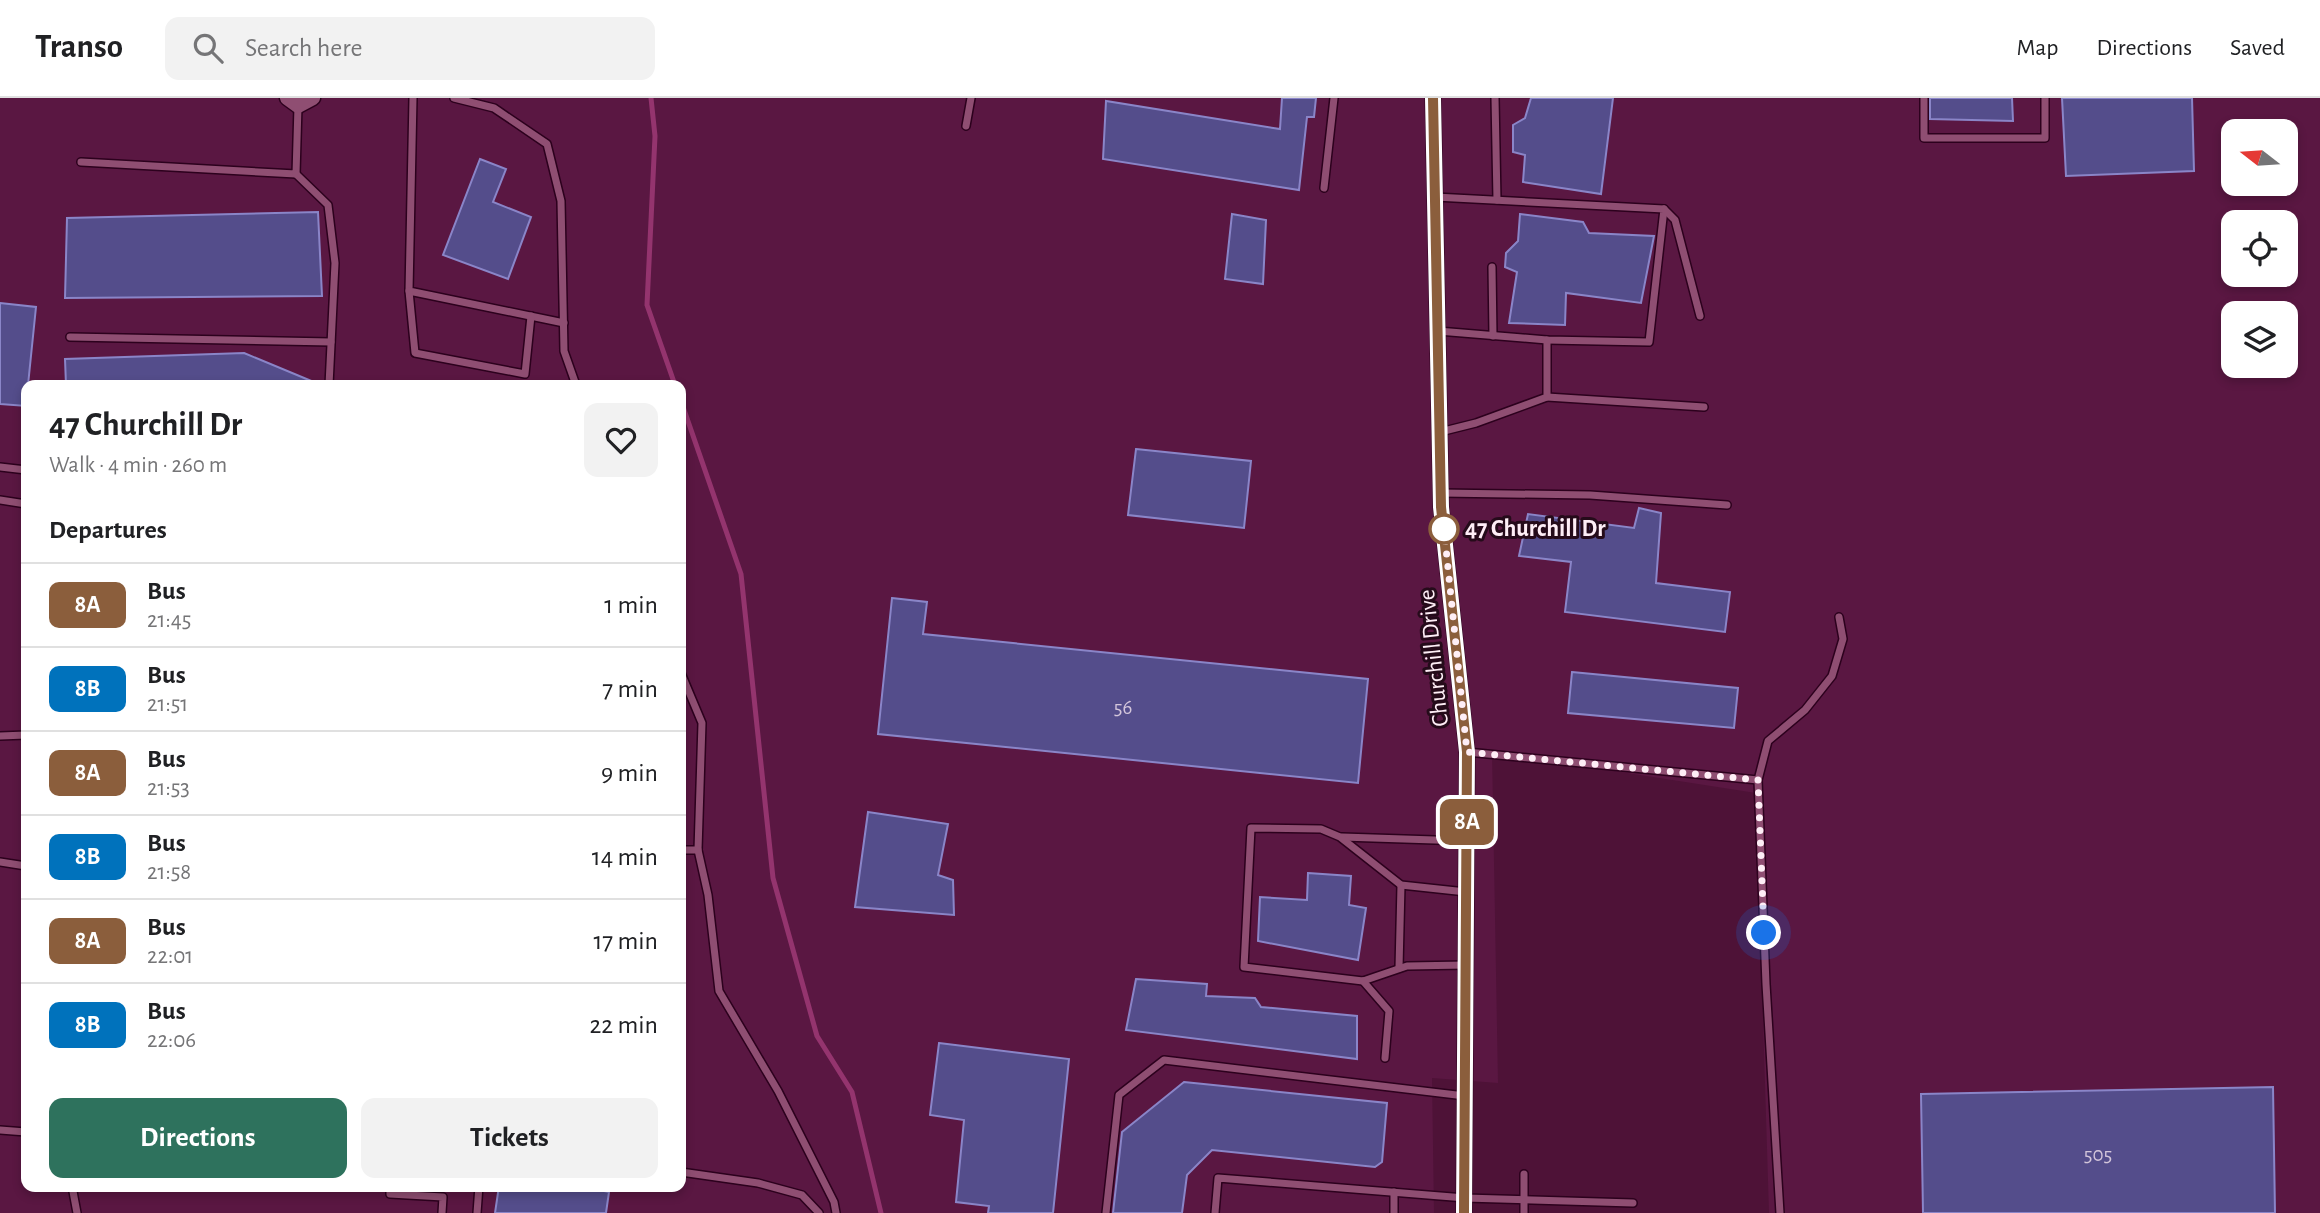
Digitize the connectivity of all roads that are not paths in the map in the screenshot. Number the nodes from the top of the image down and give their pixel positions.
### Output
1 (313, 98) edge
2 (412, 98) edge
3 (454, 98) edge
4 (971, 98) edge
5 (1334, 98) edge
6 (1433, 98) edge
7 (1495, 98) edge
8 (1924, 98) edge
9 (2045, 98) edge
10 (293, 102) edge
11 (966, 126) dead end
12 (81, 162) dead end
13 (296, 174) junction
14 (1324, 188) dead end
15 (1435, 197) junction
16 (1497, 200) junction
17 (1664, 209) junction
18 (1492, 267) dead end
19 (409, 291) junction
20 (531, 316) junction
21 (1700, 316) dead end
22 (564, 323) junction
23 (1438, 331) junction
24 (1493, 335) junction
25 (70, 337) dead end
26 (1547, 340) junction
27 (331, 342) junction
28 (329, 380) edge
29 (574, 380) edge
30 (1547, 397) junction
31 (1704, 407) dead end
32 (1440, 432) junction
33 (0, 467) edge
34 (21, 469) edge
35 (1441, 493) junction
36 (0, 500) edge
37 (21, 503) edge
38 (1727, 505) dead end
39 (1839, 617) dead end
40 (686, 685) edge
41 (0, 736) edge
42 (21, 736) edge
43 (1467, 752) junction
44 (1758, 780) junction
45 (1340, 837) junction
46 (1467, 841) junction
47 (686, 849) edge
48 (698, 850) junction
49 (0, 862) edge
50 (21, 865) edge
51 (1401, 885) junction
52 (1467, 892) junction
53 (1466, 965) junction
54 (1399, 968) junction
55 (1363, 981) junction
56 (1385, 1058) dead end
57 (1466, 1096) junction
58 (0, 1130) edge
59 (21, 1132) edge
60 (686, 1173) edge
61 (1524, 1174) dead end
62 (73, 1192) edge
63 (390, 1192) edge
64 (479, 1192) edge
65 (1394, 1192) junction
66 (1524, 1200) junction
67 (1633, 1203) dead end
68 (1465, 1206) edge
69 (76, 1213) edge
70 (442, 1213) edge
71 (477, 1213) edge
72 (819, 1213) edge
73 (836, 1213) edge
74 (1106, 1213) edge
75 (1215, 1213) edge
76 (1394, 1213) edge
77 (1524, 1213) edge
78 (1780, 1213) edge

1 - 10 street
2 - 19 lane
3 - 22 lane
4 - 11 lane
5 - 14 lane
6 - 15 street, Churchill Drive
7 - 16 lane
8 - 9 lane
10 - 13 lane
12 - 13 lane
13 - 27 lane
15 - 16 lane
15 - 23 street, Churchill Drive
16 - 17 lane
17 - 21 lane
17 - 26 lane
18 - 24 lane
19 - 20 lane
19 - 20 lane
20 - 22 lane
22 - 29 lane
23 - 24 lane
23 - 32 street, Churchill Drive
24 - 26 lane
25 - 27 lane
26 - 30 lane
27 - 28 lane
30 - 31 lane
30 - 32 lane
32 - 35 street, Churchill Drive
33 - 34 lane
35 - 38 lane
35 - 43 street, Churchill Drive
36 - 37 lane
39 - 44 lane
40 - 48 lane
41 - 42 lane
43 - 44 lane
43 - 46 street, Churchill Drive
44 - 78 lane
45 - 46 lane
45 - 51 lane
45 - 55 lane
46 - 52 street, Churchill Drive
47 - 48 lane
48 - 73 lane
49 - 50 lane
51 - 52 lane
51 - 54 lane
52 - 53 street, Churchill Drive
53 - 54 lane
53 - 57 street, Churchill Drive
54 - 55 lane
55 - 56 lane
57 - 68 street, Churchill Drive
57 - 74 lane
58 - 59 lane
60 - 72 lane
61 - 66 lane
62 - 69 lane
63 - 70 lane
64 - 71 lane
65 - 68 lane
65 - 75 lane
65 - 76 lane
66 - 67 lane
66 - 68 lane
66 - 77 lane

